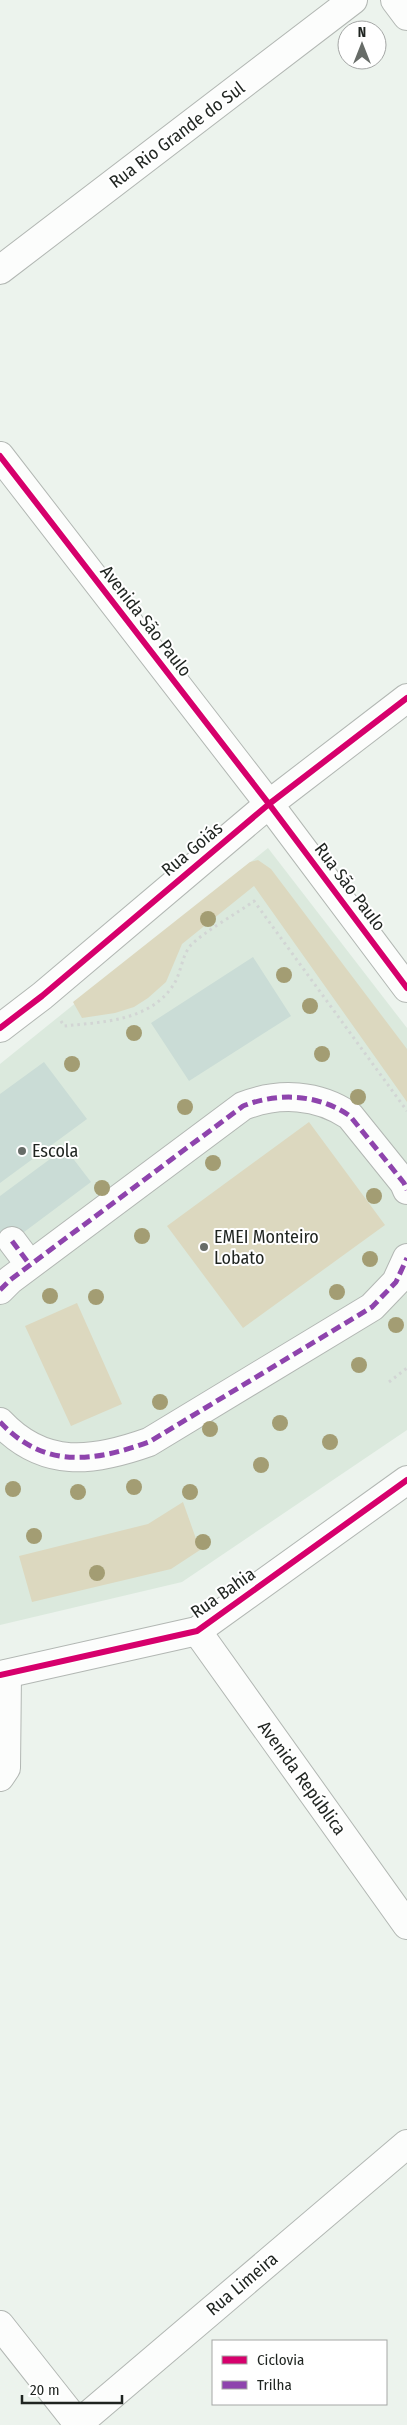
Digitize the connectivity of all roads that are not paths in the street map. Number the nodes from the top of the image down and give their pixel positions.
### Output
1 (353, 0) edge
2 (395, 0) edge
3 (407, 16) edge
4 (0, 270) edge
5 (0, 456) edge
6 (407, 698) edge
7 (269, 804) junction
8 (407, 988) edge
9 (0, 1028) edge
10 (407, 1190) edge
11 (12, 1241) dead end
12 (407, 1258) edge
13 (30, 1265) junction
14 (0, 1290) edge
15 (0, 1422) edge
16 (407, 1480) edge
17 (197, 1631) junction
18 (4, 1675) edge
19 (0, 1777) edge
20 (407, 1924) edge
21 (407, 2144) edge
22 (0, 2325) edge
23 (78, 2424) edge

1 - 4 street, Rua Rio Grande do Sul
2 - 3 street
5 - 7 street, Avenida São Paulo
6 - 7 street, Rua Goiás
7 - 8 street, Rua São Paulo
7 - 9 street, Rua Goiás
10 - 13 street
11 - 13 street
12 - 15 street
13 - 14 street
16 - 17 street, Rua Bahia
17 - 18 street, Rua Bahia
17 - 20 street, Avenida República
18 - 19 street
21 - 23 street, Rua Limeira
22 - 23 street

